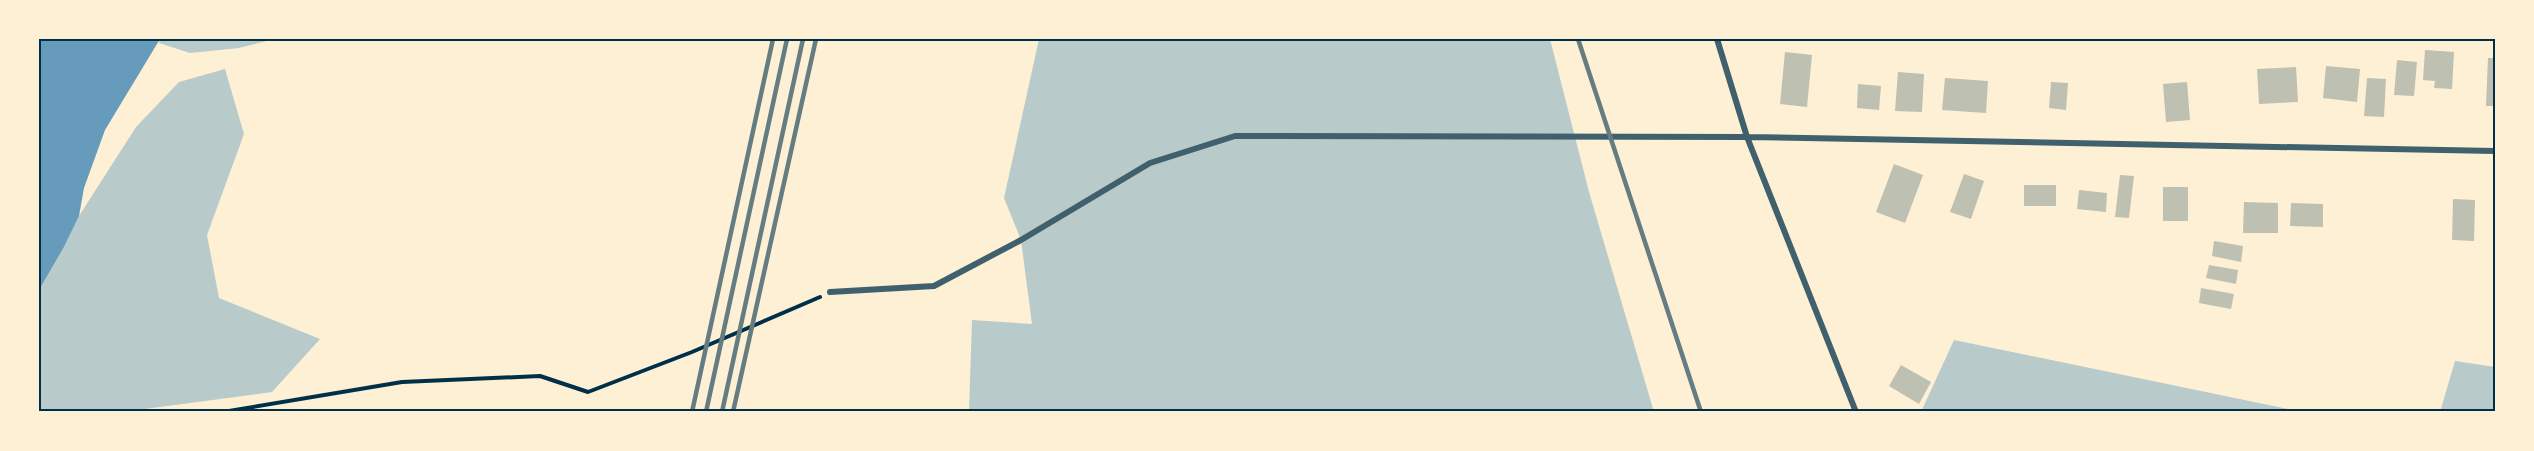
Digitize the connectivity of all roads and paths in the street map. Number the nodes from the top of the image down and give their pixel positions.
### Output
1 (1717, 39) edge
2 (1747, 137) junction
3 (2495, 151) edge
4 (830, 292) joint
5 (223, 412) edge
6 (1856, 412) edge

1 - 2 street
2 - 3 street
2 - 4 street
2 - 6 street
4 - 5 path

